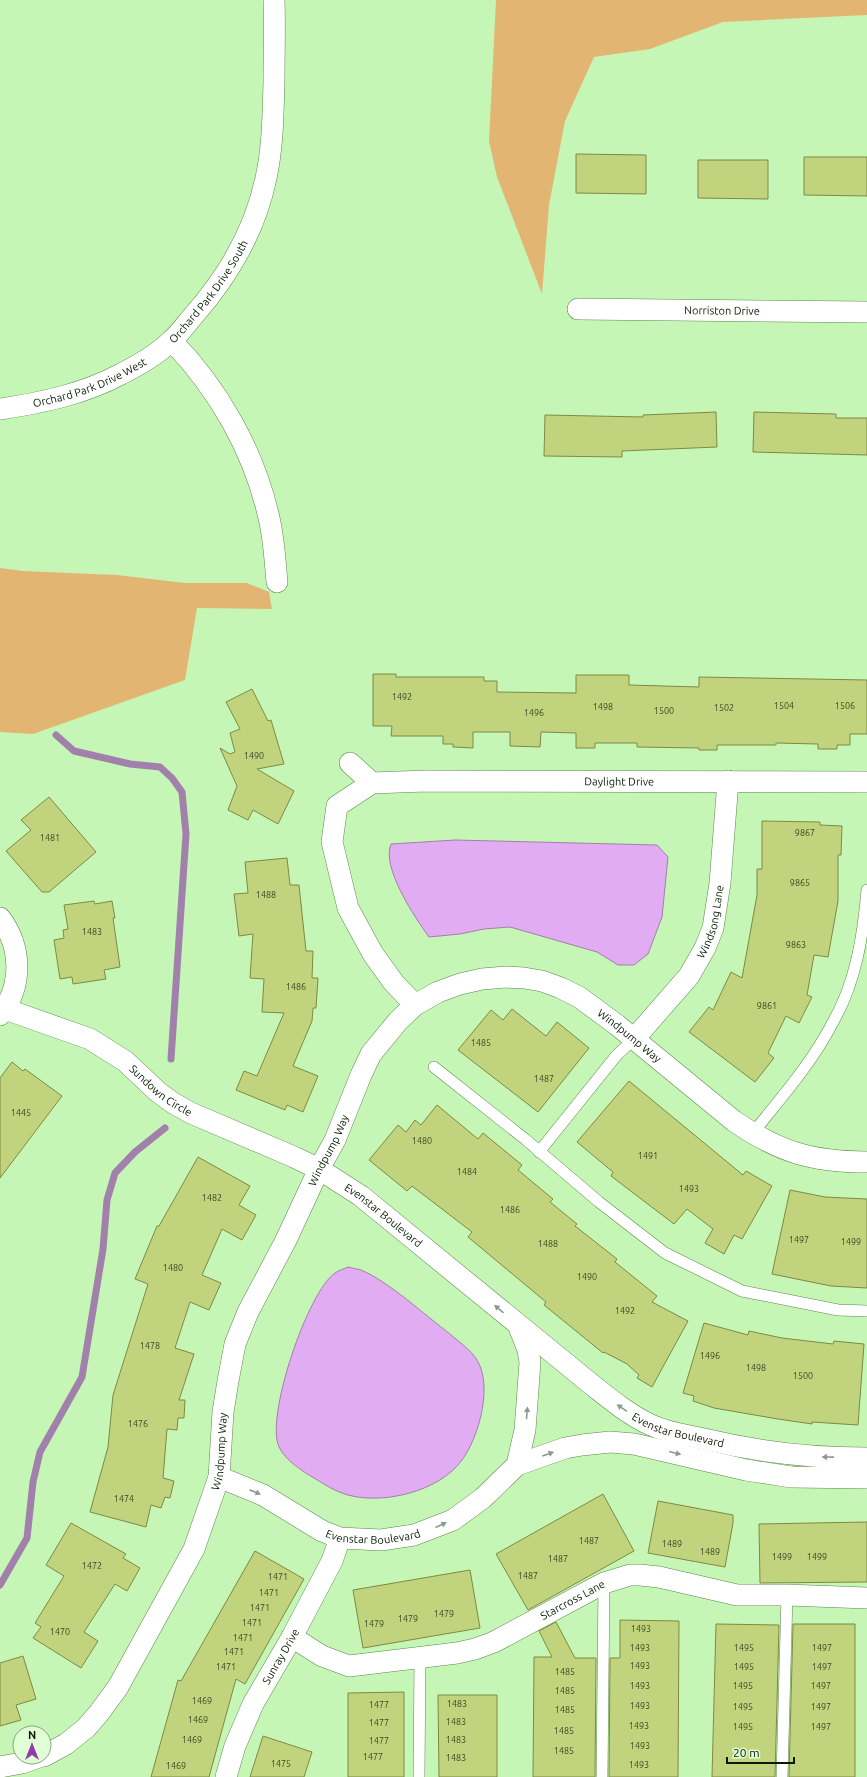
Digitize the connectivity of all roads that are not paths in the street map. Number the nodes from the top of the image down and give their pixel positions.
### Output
1 (274, 0) edge
2 (578, 309) dead end
3 (867, 312) edge
4 (172, 340) junction
5 (0, 410) edge
6 (276, 582) dead end
7 (350, 763) dead end
8 (728, 781) junction
9 (372, 782) junction
10 (867, 782) edge
11 (867, 890) edge
12 (0, 918) edge
13 (415, 1005) junction
14 (2, 1012) edge
15 (634, 1039) junction
16 (434, 1067) dead end
17 (752, 1134) junction
18 (539, 1152) junction
19 (867, 1162) edge
20 (319, 1169) junction
21 (867, 1311) edge
22 (519, 1327) junction
23 (867, 1458) edge
24 (517, 1466) junction
25 (219, 1477) junction
26 (867, 1478) edge
27 (340, 1538) junction
28 (604, 1583) junction
29 (787, 1595) junction
30 (867, 1598) edge
31 (292, 1636) junction
32 (420, 1658) junction
33 (52, 1752) edge
34 (12, 1765) edge
35 (0, 1767) edge
36 (226, 1777) edge
37 (419, 1777) edge
38 (602, 1777) edge
39 (782, 1777) edge

1 - 4 street, Orchard Park Drive South
2 - 3 street, Norriston Drive
4 - 5 street, Orchard Park Drive West
4 - 6 street, Orchard Park Drive South
7 - 9 street
8 - 9 street, Daylight Drive
8 - 10 street, Daylight Drive
8 - 15 street, Windsong Lane
9 - 13 street
11 - 17 lane
12 - 14 street, Sundown Circle
13 - 15 street, Windpump Way
13 - 20 street, Windpump Way
14 - 20 street, Sundown Circle
15 - 17 street, Windpump Way
15 - 18 lane
16 - 18 lane
17 - 19 street, Windpump Way
18 - 21 lane
22 -> 20 street, Evenstar Boulevard
20 - 25 street, Windpump Way
23 -> 22 street, Evenstar Boulevard
24 -> 22 street, Evenstar Boulevard
24 -> 26 street, Evenstar Boulevard
27 -> 24 street, Evenstar Boulevard
25 -> 27 street, Evenstar Boulevard
25 - 33 street, Windpump Way
27 - 31 street, Sunray Drive
28 - 29 street, Starcross Lane
28 - 32 street, Starcross Lane
28 - 38 lane
29 - 30 street, Starcross Lane
29 - 39 lane
31 - 32 street, Starcross Lane
31 - 36 street, Sunray Drive
32 - 37 lane
34 - 35 street

